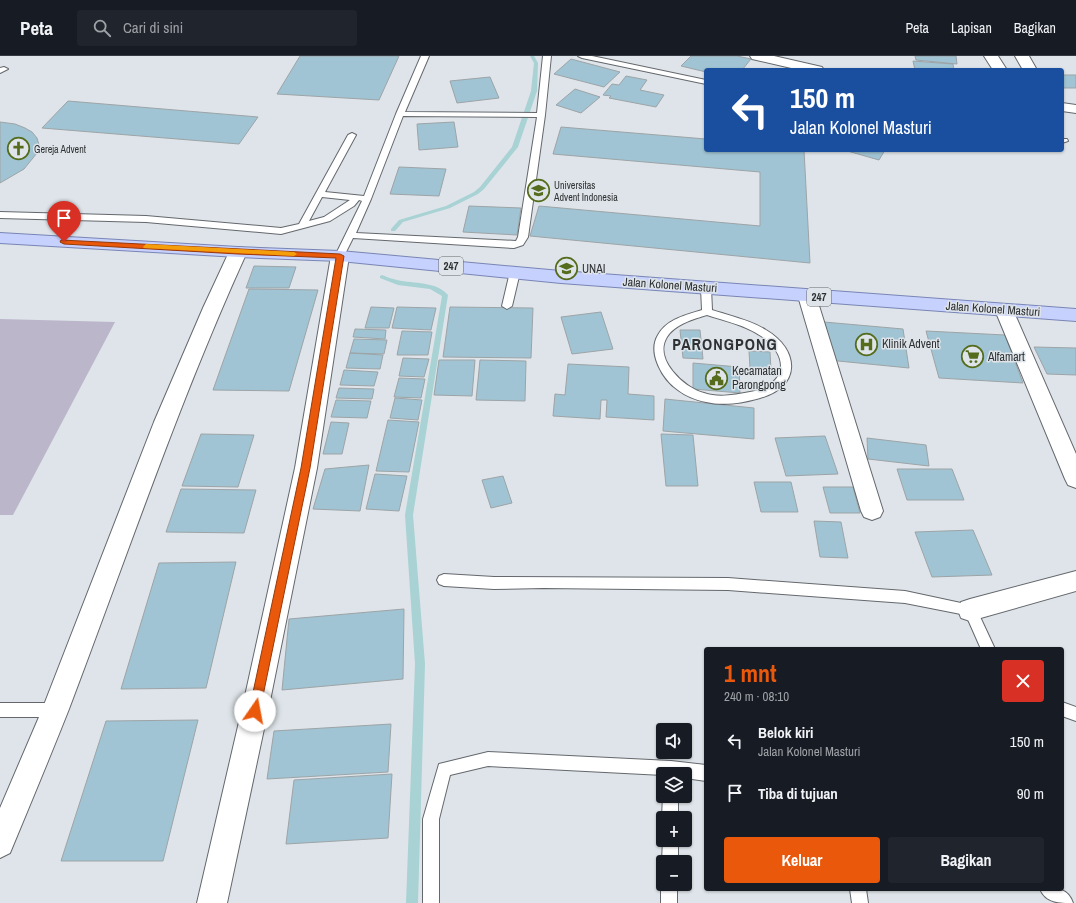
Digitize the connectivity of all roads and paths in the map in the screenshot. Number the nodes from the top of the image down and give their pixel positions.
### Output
1 (425, 56) edge
2 (547, 56) edge
3 (582, 56) edge
4 (757, 56) edge
5 (991, 56) edge
6 (1022, 56) edge
7 (808, 68) edge
8 (999, 68) edge
9 (1029, 68) edge
10 (704, 82) edge
11 (1064, 107) edge
12 (1076, 108) edge
13 (400, 114) junction
14 (538, 115) junction
15 (352, 135) dead end
16 (320, 194) junction
17 (356, 198) junction
18 (368, 199) junction
19 (0, 215) edge
20 (302, 226) junction
21 (0, 238) edge
22 (345, 245) junction
23 (238, 252) junction
24 (515, 272) junction
25 (706, 288) junction
26 (807, 296) junction
27 (507, 306) dead end
28 (1004, 310) junction
29 (707, 312) junction
30 (1076, 315) edge
31 (1076, 479) edge
32 (872, 511) dead end
33 (444, 580) dead end
34 (1076, 580) edge
35 (970, 610) junction
36 (987, 647) edge
37 (0, 710) edge
38 (55, 710) junction
39 (1064, 711) edge
40 (1076, 714) edge
41 (656, 770) edge
42 (692, 773) edge
43 (704, 774) edge
44 (0, 843) edge
45 (669, 891) edge
46 (858, 891) edge
47 (1050, 891) edge
48 (212, 903) edge
49 (431, 903) edge
50 (669, 903) edge
51 (860, 903) edge
52 (1065, 903) edge

1 - 13 lane
2 - 14 lane
3 - 10 lane
4 - 7 street
5 - 8 street
6 - 9 street
11 - 12 street
13 - 14 lane
13 - 18 lane
14 - 22 lane
15 - 16 lane
16 - 17 lane
16 - 20 lane
17 - 18 lane
17 - 20 lane
18 - 22 lane
19 - 20 lane
21 - 23 main road, Jalan Kolonel Masturi / 247
22 - 23 main road, Jalan Kolonel Masturi / 247
22 - 24 main road, Jalan Kolonel Masturi / 247
22 - 48 street
23 - 38 street
24 - 25 main road, Jalan Kolonel Masturi / 247
24 - 27 lane
25 - 26 main road, Jalan Kolonel Masturi / 247
25 - 29 lane
26 - 28 main road, Jalan Kolonel Masturi / 247
26 - 32 street
28 - 30 main road, Jalan Kolonel Masturi / 247
28 - 31 street
29 - 29 lane
33 - 35 lane
34 - 35 street
35 - 36 lane
37 - 38 lane
38 - 44 street
39 - 40 lane
41 - 49 lane
42 - 43 lane
45 - 50 lane
46 - 51 lane
47 - 52 lane

